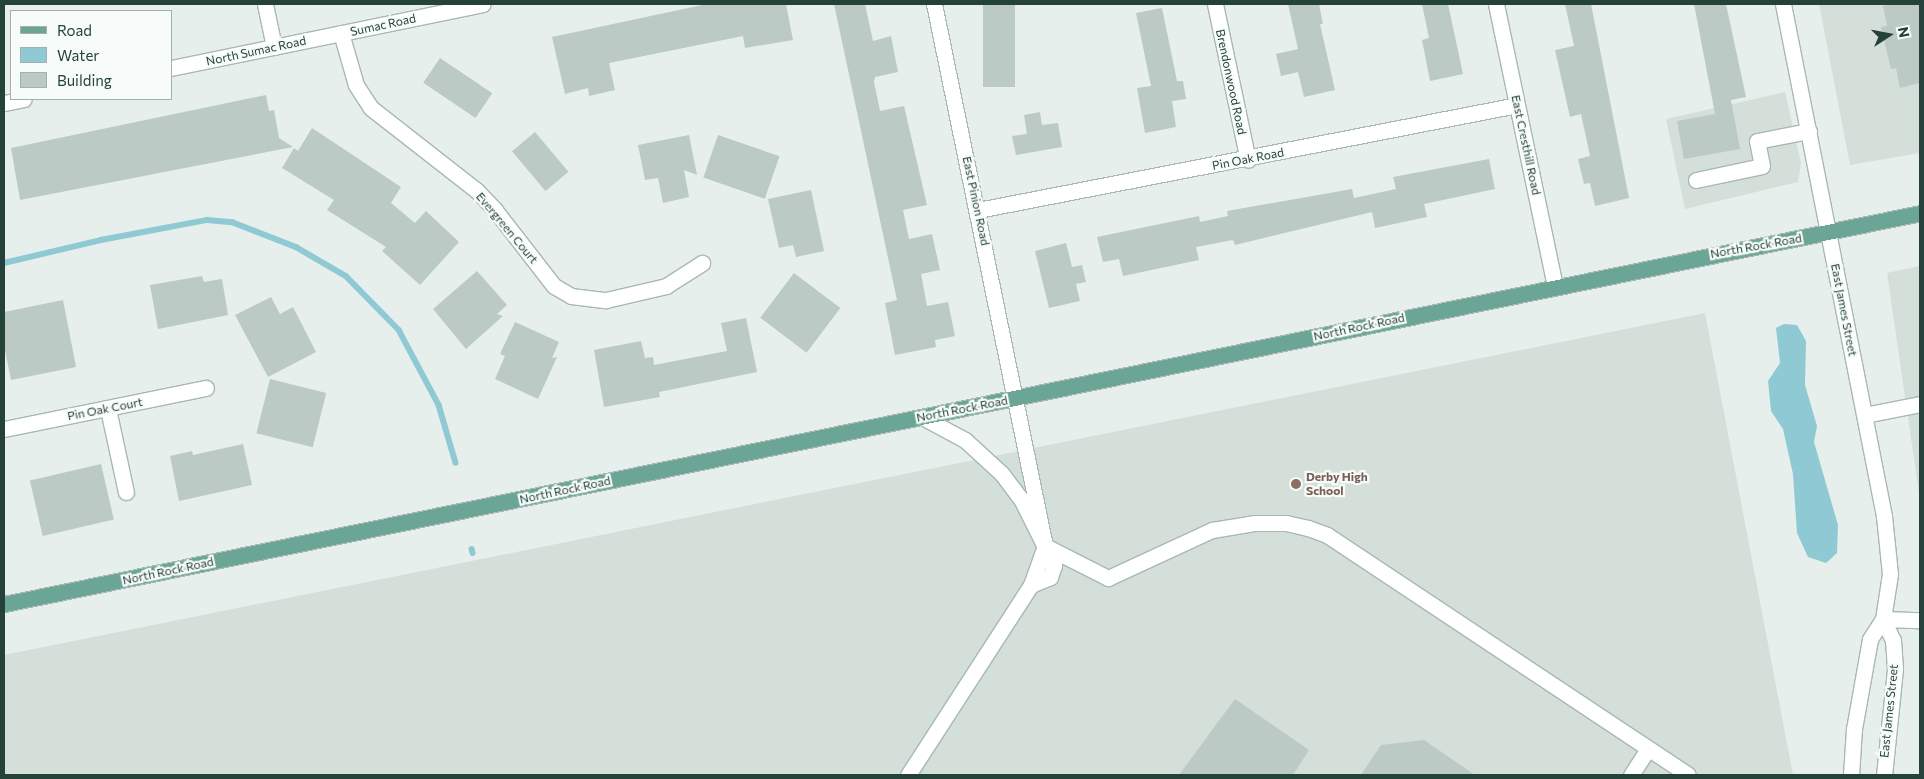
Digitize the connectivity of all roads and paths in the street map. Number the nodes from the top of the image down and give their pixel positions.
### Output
1 (265, 4) edge
2 (483, 4) edge
3 (934, 4) edge
4 (1215, 4) edge
5 (1496, 4) edge
6 (1783, 4) edge
7 (341, 33) junction
8 (274, 47) junction
9 (172, 68) edge
10 (19, 100) edge
11 (4, 103) edge
12 (1518, 105) junction
13 (1809, 131) junction
14 (1248, 160) junction
15 (1696, 180) dead end
16 (978, 210) junction
17 (1920, 213) edge
18 (1829, 233) junction
19 (702, 263) dead end
20 (1555, 286) junction
21 (206, 388) dead end
22 (1016, 398) junction
23 (1920, 404) edge
24 (108, 409) junction
25 (1864, 415) junction
26 (922, 417) junction
27 (4, 429) edge
28 (126, 492) dead end
29 (1045, 546) junction
30 (4, 604) edge
31 (1883, 618) junction
32 (1920, 620) edge
33 (1647, 750) junction
34 (908, 775) edge
35 (1631, 775) edge
36 (1688, 775) edge
37 (1851, 775) edge
38 (1884, 775) edge

1 - 8 street
2 - 7 street, Sumac Road
3 - 16 street, East Pinion Road
4 - 14 street, Brendonwood Road
5 - 12 street, East Cresthill Road
6 - 13 street, East James Street
7 - 8 street, North Sumac Road
7 - 19 street, Evergreen Court
8 - 9 street, North Sumac Road
10 - 11 street
12 - 14 street, Pin Oak Road
12 - 20 street, East Cresthill Road
13 - 15 street
13 - 18 street, East James Street
14 - 16 street, Pin Oak Road
16 - 22 street, East Pinion Road
17 - 18 main road, North Rock Road
18 - 20 main road, North Rock Road
18 - 25 street, East James Street
20 - 22 main road, North Rock Road
21 - 24 street, Pin Oak Court
22 - 26 main road, North Rock Road
22 - 29 street, East Pinion Road
23 - 25 street
24 - 27 street, Pin Oak Court
24 - 28 street
25 - 31 street, East James Street
26 - 29 street
26 - 30 main road, North Rock Road
29 - 33 street
29 - 34 street
31 - 32 street
31 - 37 street, East James Street
31 - 38 street, East James Street
33 - 35 street
33 - 36 street

